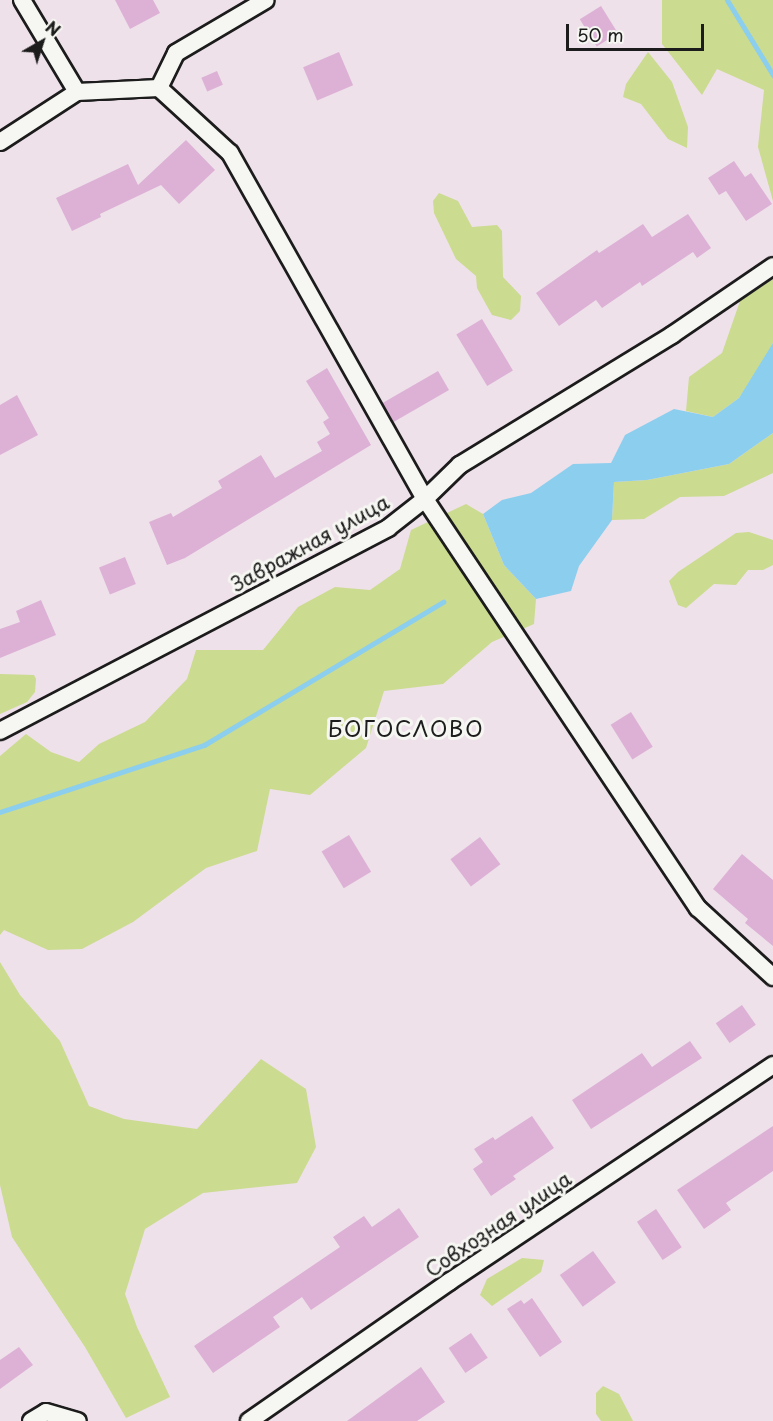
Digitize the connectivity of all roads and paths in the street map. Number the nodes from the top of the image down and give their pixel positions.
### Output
1 (22, 0) edge
2 (266, 0) edge
3 (159, 88) junction
4 (77, 92) junction
5 (0, 142) edge
6 (773, 266) edge
7 (425, 499) junction
8 (0, 731) edge
9 (773, 977) edge
10 (773, 1065) edge
11 (31, 1421) edge
12 (78, 1421) edge
13 (249, 1421) edge

1 - 4 street
2 - 3 street
3 - 4 street
3 - 7 street
4 - 5 street
6 - 7 street, Завражная улица
7 - 8 street, Завражная улица
7 - 9 street
10 - 13 street, Совхозная улица
11 - 12 street

